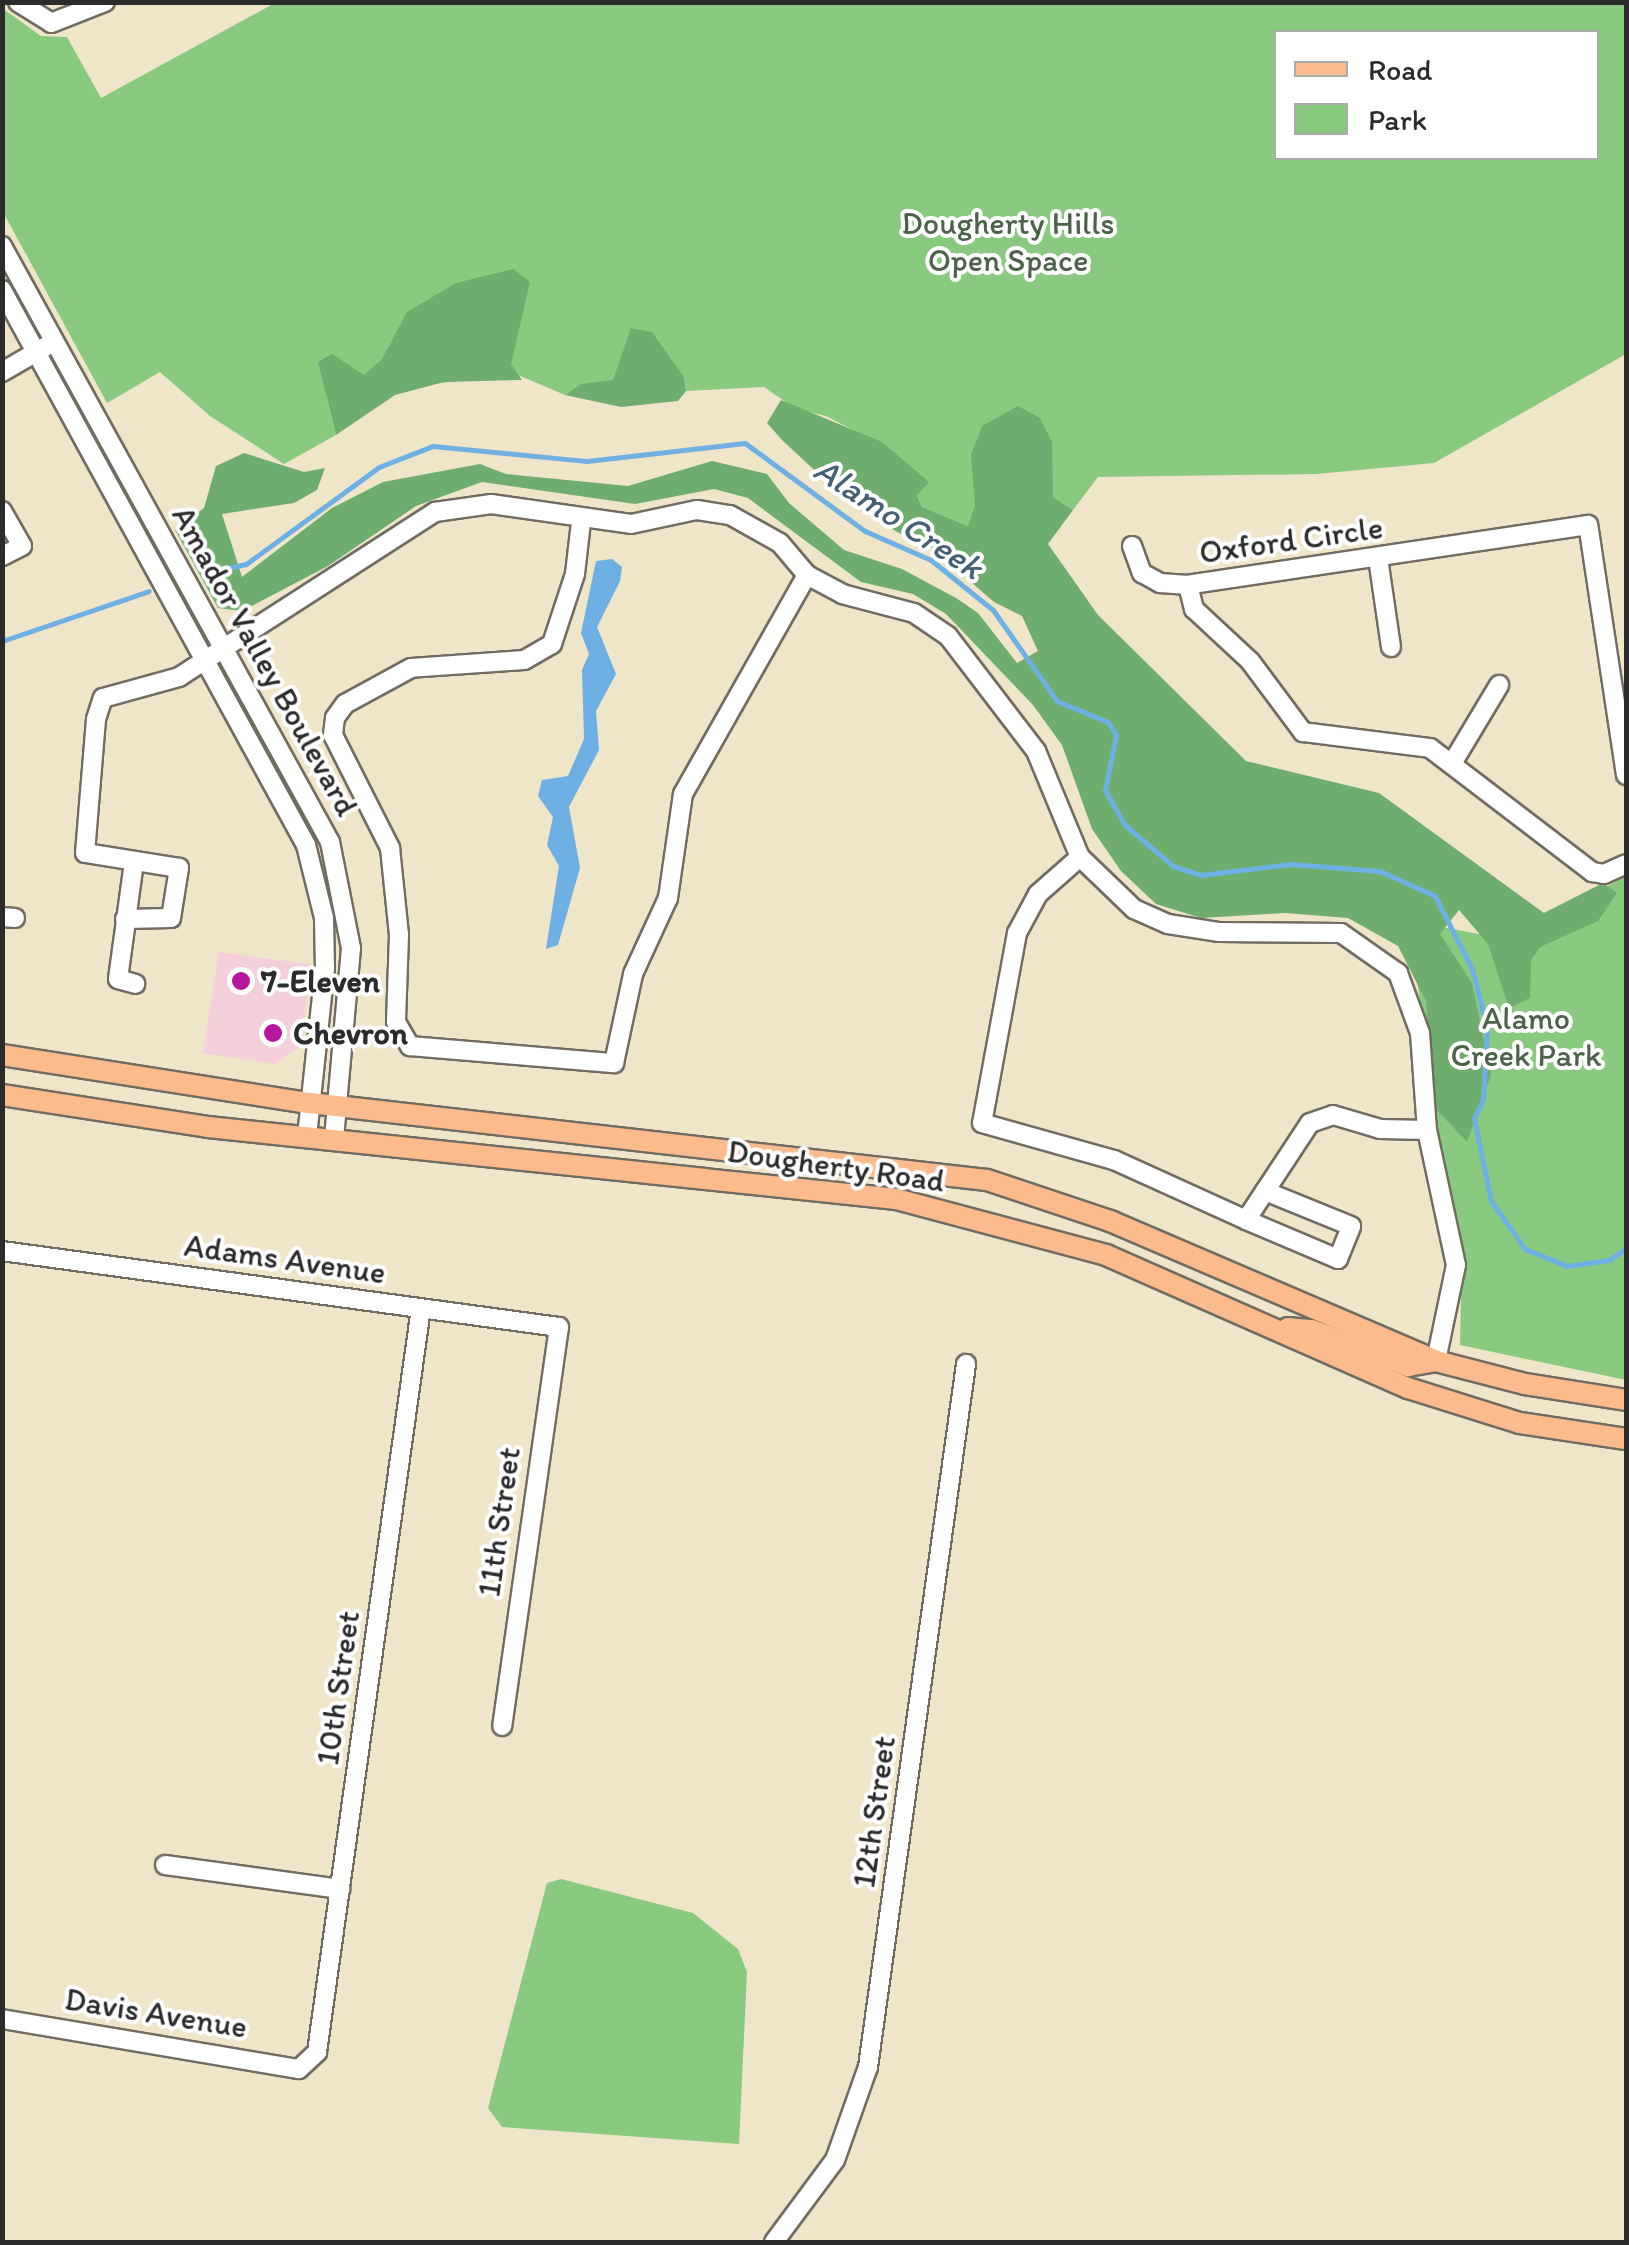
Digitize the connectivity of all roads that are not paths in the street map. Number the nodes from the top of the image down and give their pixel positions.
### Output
1 (18, 2) edge
2 (105, 2) edge
3 (2, 246) edge
4 (2, 290) edge
5 (54, 342) junction
6 (36, 352) junction
7 (2, 372) edge
8 (2, 510) edge
9 (581, 522) junction
10 (1132, 546) dead end
11 (2, 556) edge
12 (1378, 558) junction
13 (808, 575) junction
14 (1188, 585) junction
15 (1626, 646) edge
16 (224, 647) junction
17 (1392, 647) dead end
18 (1606, 651) junction
19 (204, 658) junction
20 (1499, 684) dead end
21 (1453, 762) junction
22 (1626, 775) edge
23 (1080, 856) junction
24 (134, 862) junction
25 (1626, 864) edge
26 (125, 919) junction
27 (135, 984) dead end
28 (2, 1055) edge
29 (2, 1095) edge
30 (310, 1103) junction
31 (337, 1106) junction
32 (1427, 1130) junction
33 (306, 1136) junction
34 (334, 1140) junction
35 (1264, 1191) junction
36 (1246, 1220) junction
37 (2, 1251) edge
38 (421, 1308) junction
39 (1271, 1326) junction
40 (558, 1327) joint
41 (1436, 1361) junction
42 (966, 1364) dead end
43 (1626, 1400) edge
44 (1626, 1439) edge
45 (502, 1726) dead end
46 (165, 1866) dead end
47 (340, 1889) junction
48 (2, 2020) edge
49 (300, 2069) joint
50 (774, 2242) edge

1 - 2 street
3 - 5 street, Amador Valley Boulevard
4 - 6 street, Amador Valley Boulevard
5 - 6 street
5 - 16 street, Amador Valley Boulevard
6 - 7 street
6 - 19 street, Amador Valley Boulevard
8 - 11 street
9 - 13 street
9 - 13 street
9 - 16 street
10 - 14 street
12 - 14 street, Oxford Circle
12 - 17 street
12 - 18 street, Oxford Circle
13 - 23 street
14 - 21 street, Oxford Circle
15 - 18 street
16 - 19 street
16 - 31 street, Amador Valley Boulevard
18 - 22 street, Oxford Circle
19 - 24 street
19 - 30 street, Amador Valley Boulevard
20 - 21 street
21 - 25 street, Oxford Circle
23 - 32 street
23 - 36 street
24 - 26 street
24 - 26 street
26 - 27 street
28 - 30 main road, Dougherty Road
29 - 33 main road, Dougherty Road
30 - 31 main road, Dougherty Road
30 - 33 street, Amador Valley Boulevard
31 - 34 street, Amador Valley Boulevard
31 - 41 main road, Dougherty Road
32 - 35 street
32 - 41 street
33 - 34 main road, Dougherty Road
34 - 39 main road, Dougherty Road
35 - 36 street
35 - 36 street
37 - 38 street, Adams Avenue
38 - 40 street, Adams Avenue
38 - 47 street, 10th Street
39 - 41 main road
39 - 44 main road, Dougherty Road
40 - 45 street, 11th Street
41 - 43 main road, Dougherty Road
42 - 50 street, 12th Street
46 - 47 street
47 - 49 street, 10th Street
48 - 49 street, Davis Avenue

